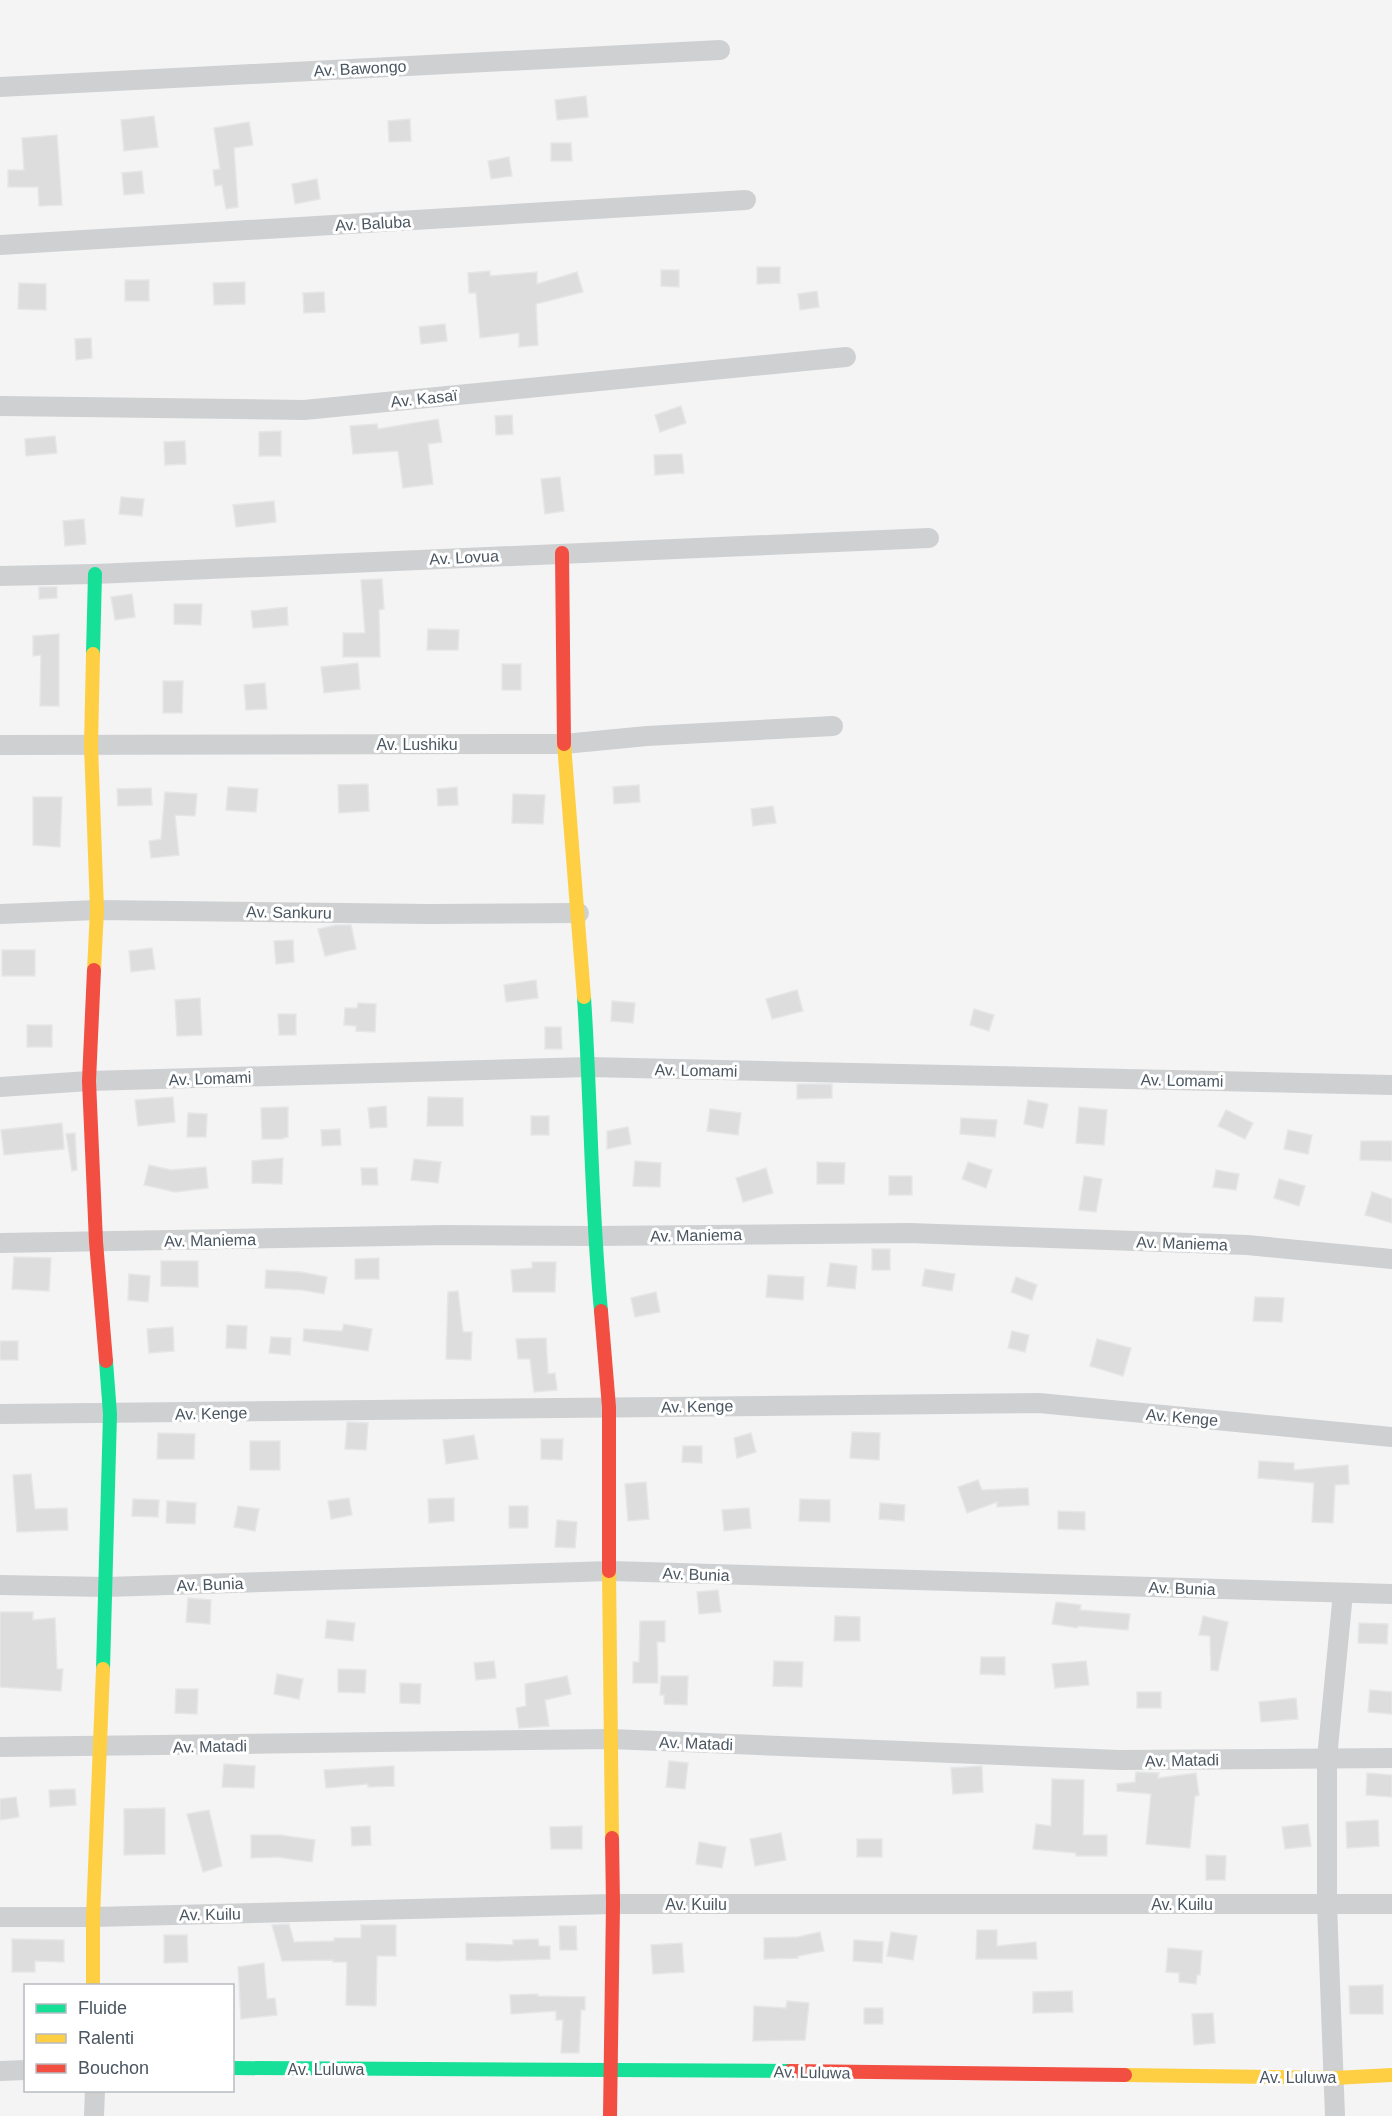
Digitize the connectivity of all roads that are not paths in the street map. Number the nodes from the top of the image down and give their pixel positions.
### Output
1 (720, 50) dead end
2 (0, 87) edge
3 (746, 200) dead end
4 (0, 245) edge
5 (846, 357) dead end
6 (0, 406) edge
7 (929, 538) dead end
8 (562, 553) junction
9 (95, 574) junction
10 (0, 576) edge
11 (833, 726) dead end
12 (564, 744) junction
13 (0, 745) edge
14 (91, 745) junction
15 (97, 910) junction
16 (579, 913) junction
17 (0, 914) edge
18 (589, 1068) junction
19 (89, 1081) junction
20 (1392, 1085) edge
21 (0, 1087) edge
22 (594, 1236) junction
23 (96, 1242) junction
24 (0, 1243) edge
25 (1392, 1259) edge
26 (609, 1407) junction
27 (0, 1414) edge
28 (110, 1414) junction
29 (1392, 1437) edge
30 (611, 1571) junction
31 (0, 1585) edge
32 (106, 1587) junction
33 (1343, 1593) junction
34 (1392, 1594) edge
35 (610, 1739) junction
36 (0, 1747) edge
37 (98, 1748) junction
38 (1327, 1758) junction
39 (1392, 1758) edge
40 (613, 1904) junction
41 (1327, 1904) junction
42 (1392, 1904) edge
43 (0, 1917) edge
44 (93, 1917) junction
45 (93, 1984) edge
46 (234, 2068) edge
47 (612, 2069) junction
48 (0, 2070) edge
49 (24, 2070) edge
50 (1392, 2075) edge
51 (1334, 2078) junction
52 (94, 2092) edge
53 (94, 2116) edge
54 (610, 2116) edge
55 (1335, 2116) edge

1 - 2 street, Av. Bawongo
3 - 4 street, Av. Baluba
5 - 6 street, Av. Kasaï
7 - 8 street, Av. Lovua
8 - 9 street, Av. Lovua
8 - 12 street
9 - 10 street, Av. Lovua
9 - 14 street
11 - 12 street, Av. Lushiku
12 - 14 street, Av. Lushiku
12 - 16 street
13 - 14 street, Av. Lushiku
14 - 15 street
15 - 16 street, Av. Sankuru
15 - 17 street, Av. Sankuru
15 - 19 street
16 - 18 street
18 - 19 street, Av. Lomami
18 - 20 street, Av. Lomami
18 - 22 street
19 - 21 street, Av. Lomami
19 - 23 street
22 - 23 street, Av. Maniema
22 - 25 street, Av. Maniema
22 - 26 street
23 - 24 street, Av. Maniema
23 - 28 street
26 - 28 street, Av. Kenge
26 - 29 street, Av. Kenge
26 - 30 street
27 - 28 street, Av. Kenge
28 - 32 street
30 - 32 street, Av. Bunia
30 - 33 street, Av. Bunia
30 - 35 street
31 - 32 street, Av. Bunia
32 - 37 street
33 - 34 street, Av. Bunia
33 - 38 street
35 - 37 street, Av. Matadi
35 - 38 street, Av. Matadi
35 - 40 street
36 - 37 street, Av. Matadi
37 - 44 street
38 - 39 street, Av. Matadi
38 - 41 street
40 - 41 street, Av. Kuilu
40 - 44 street, Av. Kuilu
40 - 47 street
41 - 42 street, Av. Kuilu
41 - 51 street
43 - 44 street, Av. Kuilu
44 - 45 street
46 - 47 street, Av. Luluwa
47 - 51 street, Av. Luluwa
47 - 54 street
48 - 49 street
50 - 51 street, Av. Luluwa
51 - 55 street
52 - 53 street

